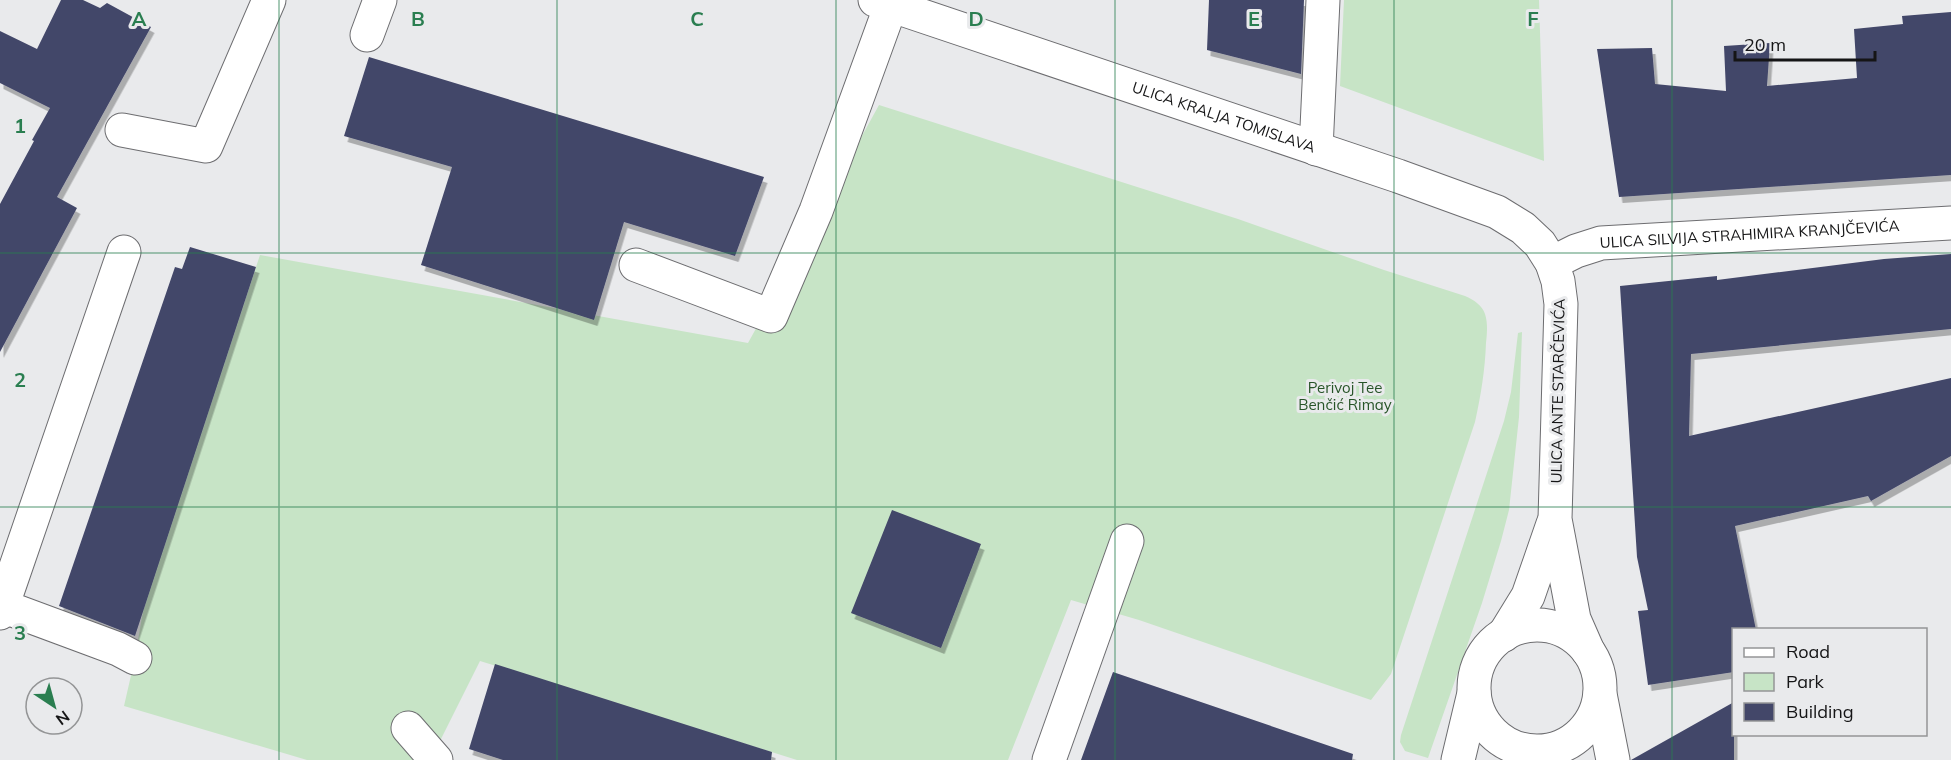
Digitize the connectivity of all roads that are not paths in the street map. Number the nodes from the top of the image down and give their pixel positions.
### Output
1 (269, 0) edge
2 (380, 0) edge
3 (1323, 0) edge
4 (883, 3) edge
5 (367, 35) dead end
6 (122, 130) dead end
7 (1316, 149) junction
8 (1951, 223) edge
9 (124, 252) dead end
10 (1552, 263) junction
11 (636, 265) dead end
12 (1555, 519) junction
13 (1127, 541) dead end
14 (1, 610) edge
15 (1504, 634) junction
16 (1588, 651) junction
17 (135, 658) dead end
18 (1474, 693) junction
19 (1600, 694) junction
20 (408, 728) dead end
21 (1525, 754) edge
22 (436, 760) edge
23 (1049, 760) edge
24 (1458, 760) edge
25 (1590, 760) edge
26 (1613, 760) edge

1 - 6 street
2 - 5 street
3 - 7 street
4 - 7 street, ULICA KRALJA TOMISLAVA
4 - 11 street
7 - 10 street, ULICA KRALJA TOMISLAVA
8 - 10 street, ULICA SILVIJA STRAHIMIRA KRANJČEVIĆA
9 - 14 street
10 - 12 street, ULICA ANTE STARČEVIĆA
12 - 15 street, ULICA ANTE STARČEVIĆA
12 - 16 street, ULICA ANTE STARČEVIĆA
13 - 23 street
14 - 17 street
15 - 16 street
15 - 18 street
16 - 19 street
18 - 21 street
18 - 24 street
19 - 21 street
19 - 26 street
20 - 22 street
21 - 25 street

